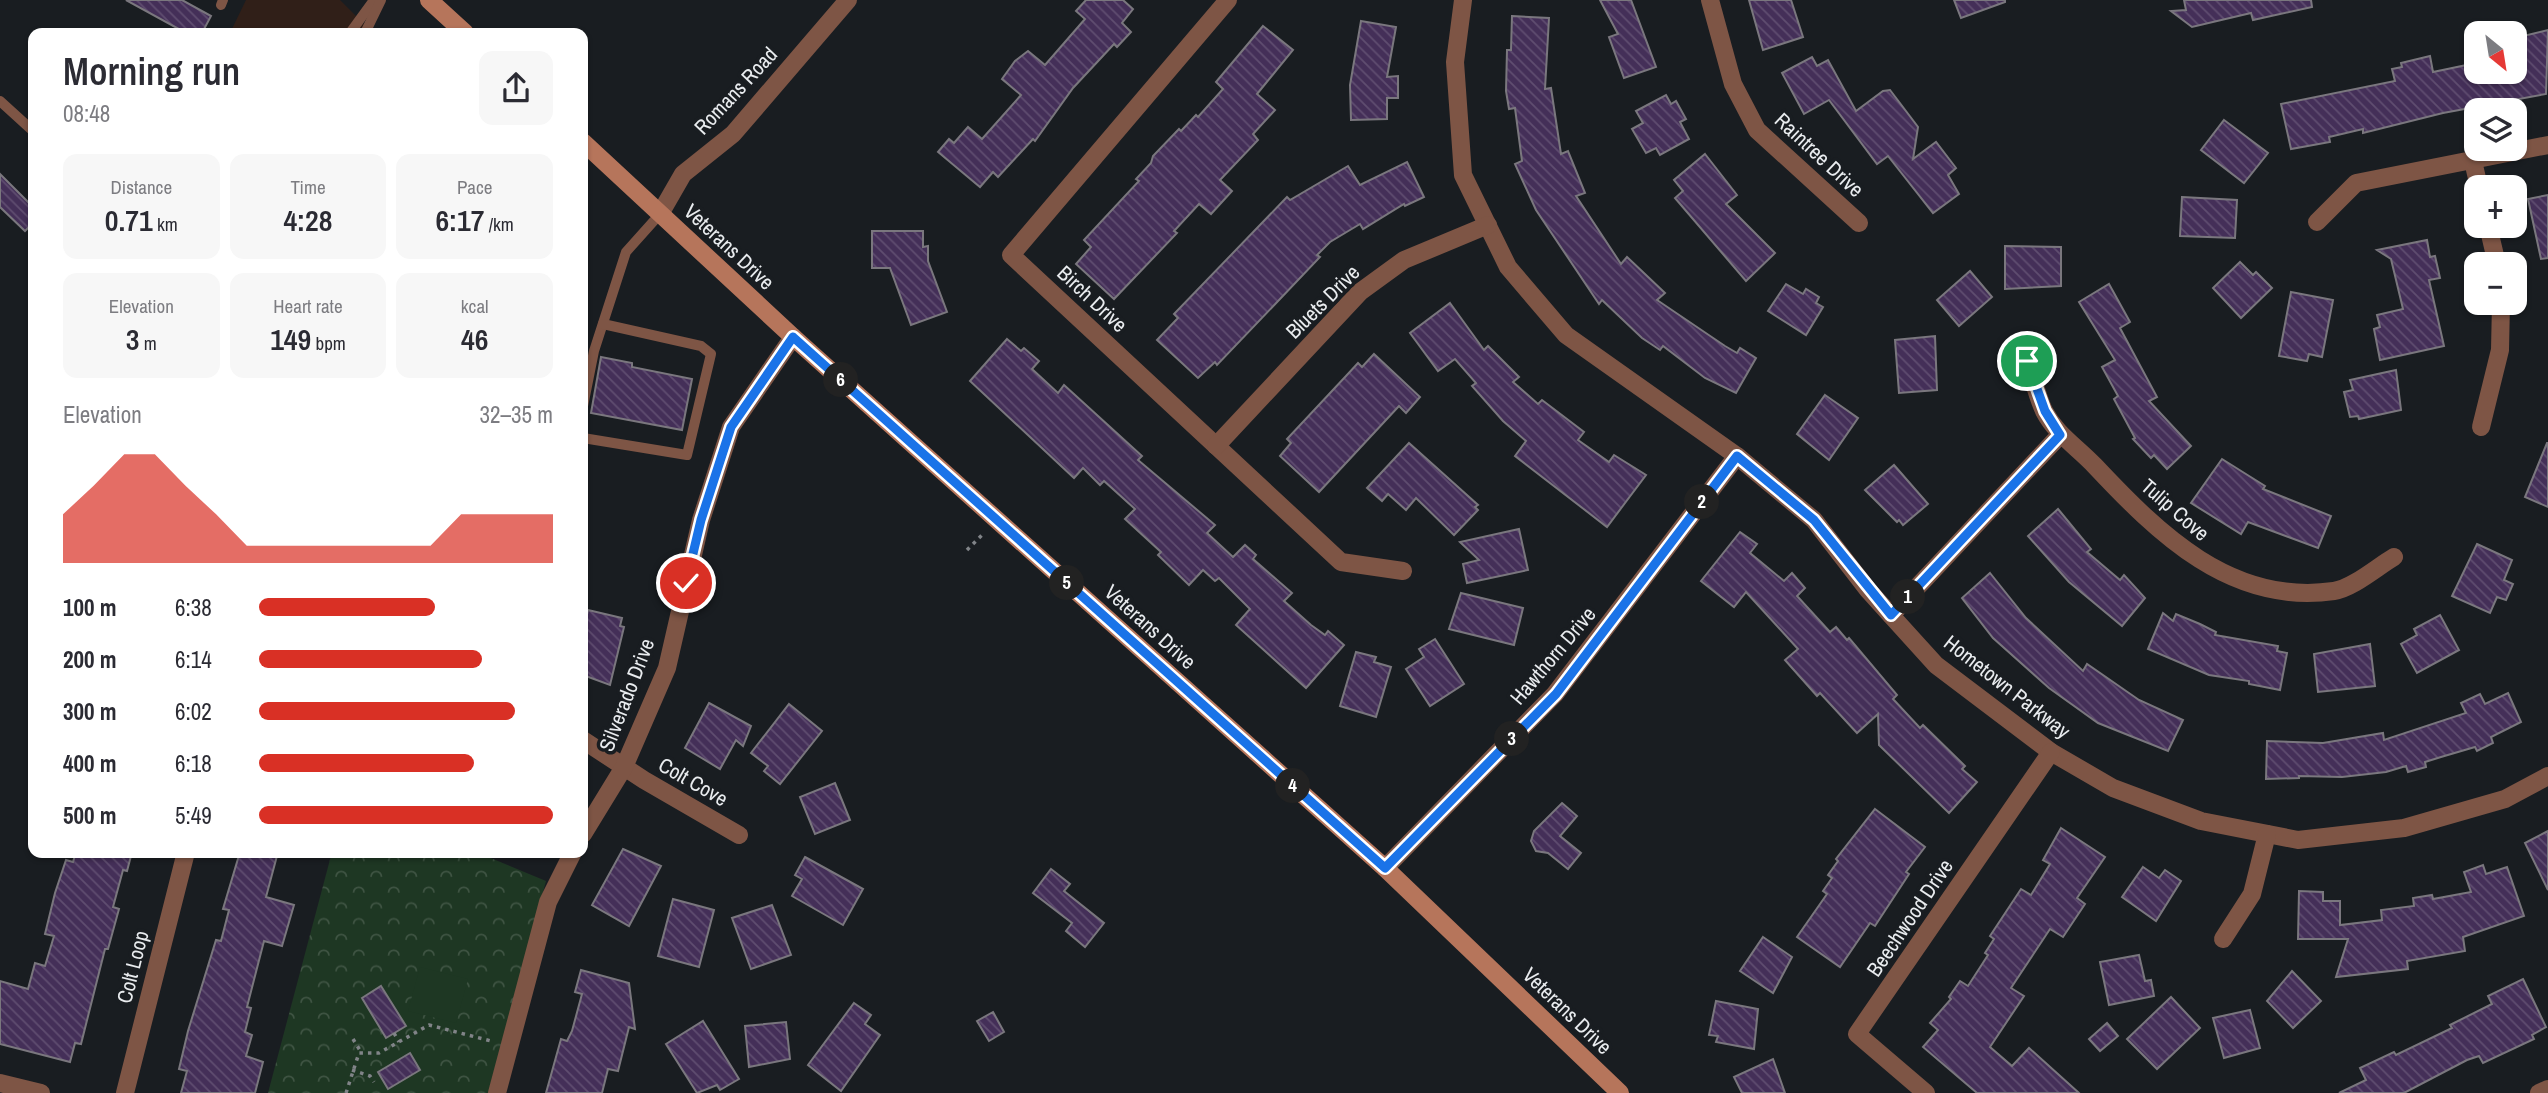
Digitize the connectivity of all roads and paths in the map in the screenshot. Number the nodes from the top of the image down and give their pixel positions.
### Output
1 (374, 0) edge
2 (381, 0) edge
3 (429, 0) edge
4 (848, 0) edge
5 (1228, 0) edge
6 (1463, 0) edge
7 (1710, 0) edge
8 (354, 28) edge
9 (367, 28) edge
10 (460, 28) edge
11 (1, 105) edge
12 (28, 127) edge
13 (2548, 145) edge
14 (588, 147) edge
15 (2527, 149) edge
16 (2473, 161) joint
17 (2476, 175) edge
18 (660, 214) junction
19 (1859, 222) dead end
20 (2318, 222) dead end
21 (1488, 225) junction
22 (2501, 315) edge
23 (603, 324) junction
24 (793, 337) junction
25 (2027, 361) dead end
26 (588, 386) edge
27 (2481, 427) dead end
28 (2060, 435) junction
29 (588, 439) edge
30 (1216, 446) junction
31 (1737, 456) junction
32 (997, 520) junction
33 (967, 550) dead end
34 (2394, 557) dead end
35 (1403, 571) dead end
36 (1891, 615) junction
37 (588, 743) edge
38 (2051, 752) junction
39 (624, 767) junction
40 (2548, 775) edge
41 (588, 826) edge
42 (2267, 834) junction
43 (739, 835) dead end
44 (184, 858) edge
45 (570, 858) edge
46 (1385, 868) junction
47 (2223, 939) dead end
48 (434, 1017) dead end
49 (432, 1026) junction
50 (394, 1033) dead end
51 (353, 1039) dead end
52 (399, 1042) junction
53 (496, 1043) dead end
54 (361, 1052) junction
55 (352, 1070) junction
56 (374, 1082) dead end
57 (0, 1083) edge
58 (2548, 1089) edge
59 (41, 1093) edge
60 (125, 1093) edge
61 (346, 1093) edge
62 (496, 1093) edge
63 (1620, 1093) edge
64 (1926, 1093) edge
65 (2539, 1093) edge

1 - 8 lane
2 - 9 lane
3 - 10 main road
4 - 18 street, Romans Road
5 - 30 street, Birch Drive
6 - 21 street, Hometown Parkway
7 - 19 street, Raintree Drive
11 - 12 lane
13 - 15 street
14 - 18 main road, Veterans Drive
16 - 17 street
16 - 20 street
18 - 23 lane
18 - 24 main road, Veterans Drive
21 - 30 street, Bluets Drive
21 - 31 street, Hometown Parkway
22 - 27 street
23 - 26 lane
23 - 29 lane
24 - 32 main road, Veterans Drive
24 - 39 street, Silverado Drive
25 - 28 street, Tulip Cove
28 - 34 street, Tulip Cove
28 - 36 street
30 - 35 street, Birch Drive
31 - 36 street, Hometown Parkway
31 - 46 street, Hawthorn Drive
32 - 33 path
32 - 46 main road, Veterans Drive
36 - 38 street, Hometown Parkway
37 - 39 street
38 - 42 street, Hometown Parkway
38 - 64 street, Beechwood Drive
39 - 41 street, Silverado Drive
39 - 43 street, Colt Cove
40 - 42 street, Hometown Parkway
42 - 47 street
44 - 60 street, Colt Loop
45 - 62 street
46 - 63 main road, Veterans Drive
48 - 49 path
49 - 52 path
49 - 53 path
50 - 52 path
51 - 54 path
52 - 54 path
54 - 55 path
55 - 56 path
55 - 61 path
57 - 59 street
58 - 65 street

